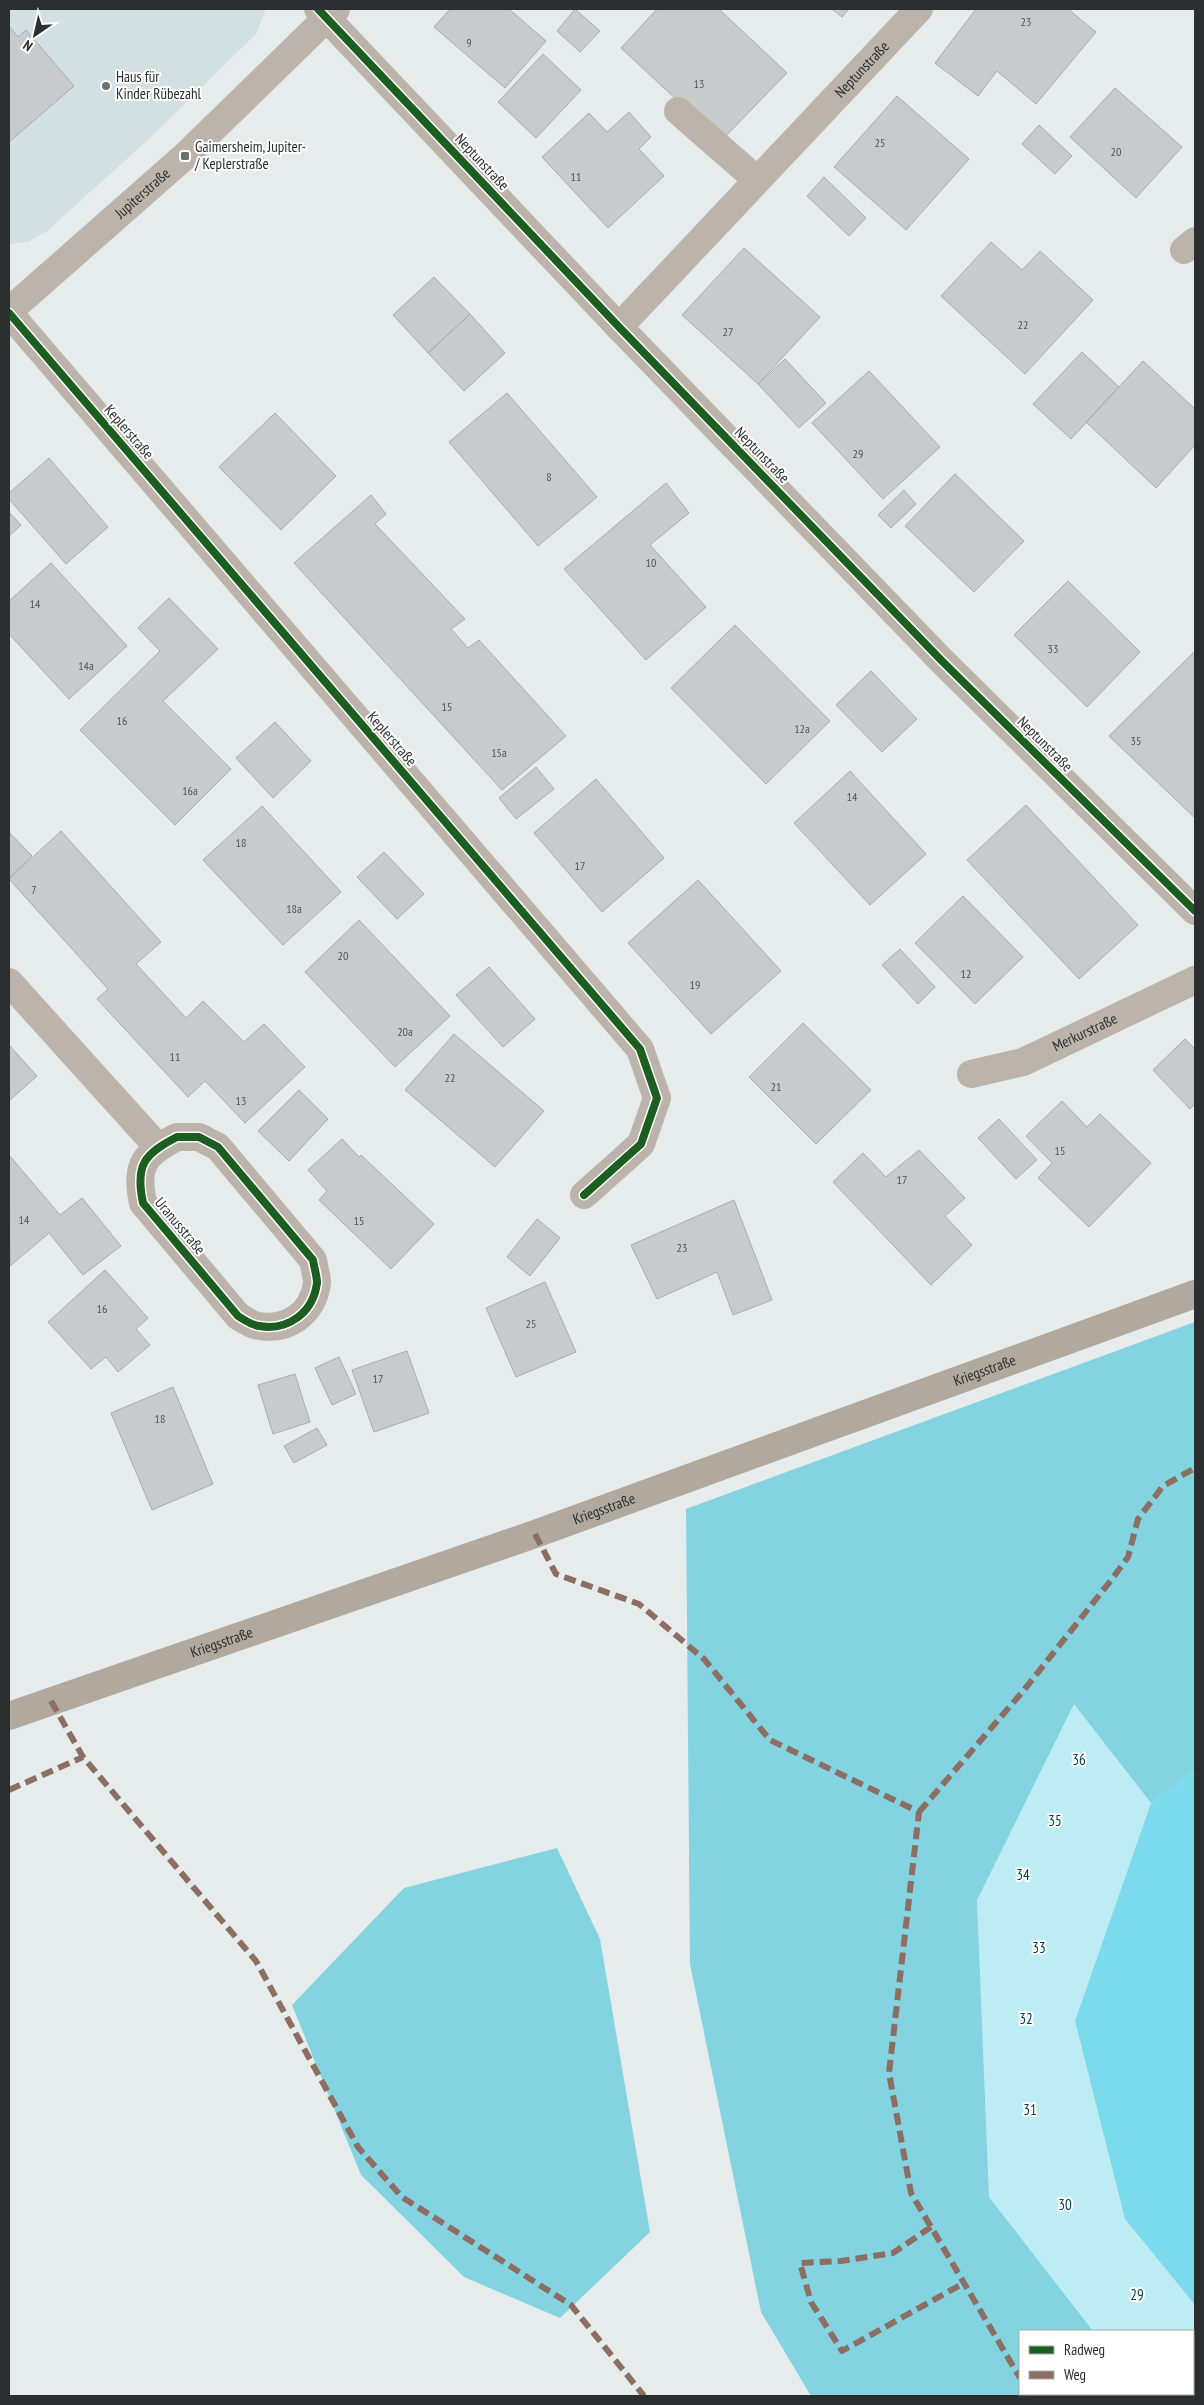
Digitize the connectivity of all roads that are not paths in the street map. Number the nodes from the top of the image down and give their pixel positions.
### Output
1 (919, 9) edge
2 (327, 12) edge
3 (678, 111) dead end
4 (757, 180) junction
5 (9, 312) edge
6 (619, 326) junction
7 (1195, 910) edge
8 (1195, 980) edge
9 (9, 982) edge
10 (971, 1074) dead end
11 (158, 1147) junction
12 (584, 1196) dead end
13 (1195, 1294) edge
14 (9, 1716) edge

1 - 4 street, Neptunstraße
2 - 5 street, Jupiterstraße
2 - 6 street, Neptunstraße
3 - 4 street
4 - 6 street, Neptunstraße
5 - 12 street, Keplerstraße
6 - 7 street, Neptunstraße
8 - 10 street, Merkurstraße
9 - 11 street
11 - 11 street, Uranusstraße
13 - 14 main road, Kriegsstraße

